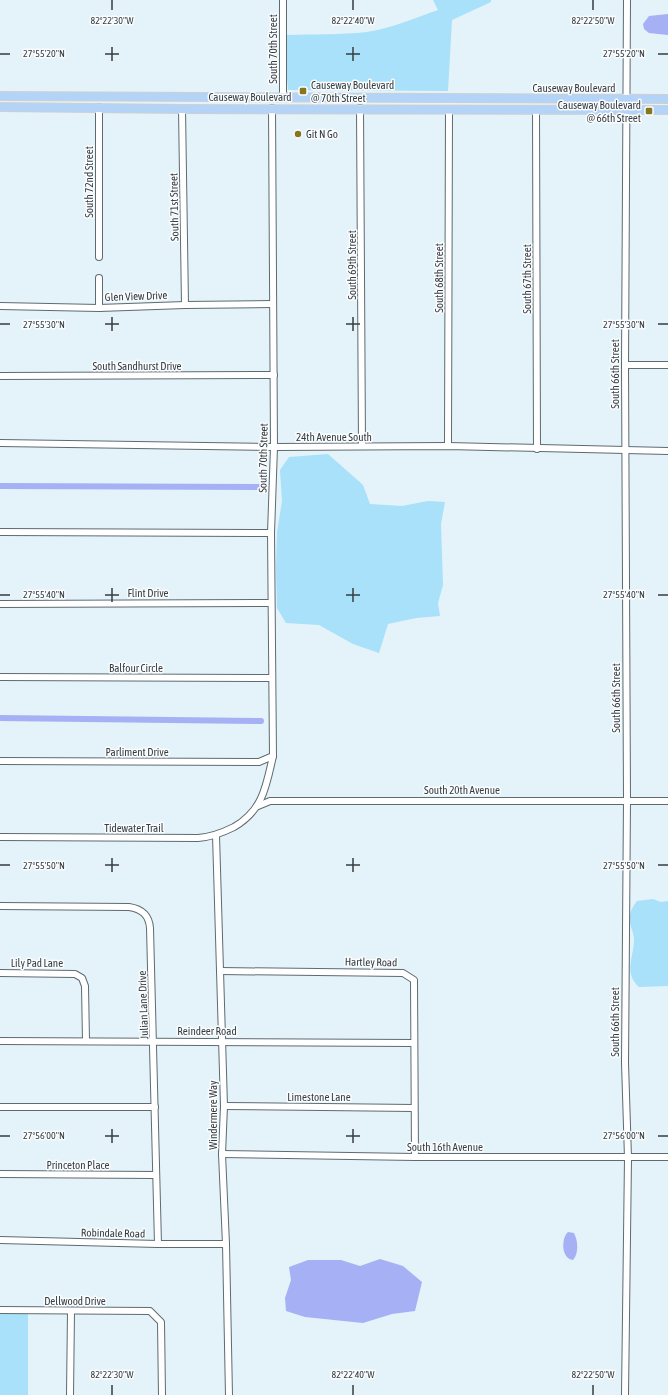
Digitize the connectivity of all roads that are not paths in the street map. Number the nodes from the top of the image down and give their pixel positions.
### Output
1 (283, 0) edge
2 (627, 0) edge
3 (0, 96) edge
4 (272, 97) junction
5 (282, 97) junction
6 (0, 99) edge
7 (626, 99) junction
8 (668, 99) edge
9 (0, 107) edge
10 (99, 107) junction
11 (272, 108) junction
12 (283, 108) junction
13 (360, 108) junction
14 (182, 109) junction
15 (449, 109) junction
16 (536, 109) junction
17 (626, 110) junction
18 (668, 110) edge
19 (99, 257) dead end
20 (99, 278) dead end
21 (273, 304) junction
22 (185, 305) junction
23 (0, 306) edge
24 (99, 308) junction
25 (625, 365) junction
26 (668, 365) edge
27 (274, 375) junction
28 (0, 376) edge
29 (0, 443) edge
30 (362, 446) junction
31 (448, 446) junction
32 (274, 447) junction
33 (537, 449) junction
34 (626, 451) junction
35 (668, 451) edge
36 (0, 532) edge
37 (271, 533) junction
38 (271, 603) junction
39 (0, 604) edge
40 (0, 677) edge
41 (272, 678) junction
42 (273, 756) junction
43 (0, 761) edge
44 (627, 800) junction
45 (668, 801) edge
46 (258, 806) junction
47 (216, 835) junction
48 (0, 837) edge
49 (0, 906) edge
50 (220, 971) junction
51 (0, 973) edge
52 (0, 1041) edge
53 (86, 1041) junction
54 (154, 1041) junction
55 (222, 1041) junction
56 (414, 1043) junction
57 (224, 1106) junction
58 (0, 1107) edge
59 (155, 1107) junction
60 (414, 1108) junction
61 (222, 1154) junction
62 (415, 1156) junction
63 (668, 1157) edge
64 (628, 1158) junction
65 (0, 1174) edge
66 (156, 1175) junction
67 (0, 1240) edge
68 (158, 1244) junction
69 (226, 1244) junction
70 (0, 1310) edge
71 (71, 1311) junction
72 (70, 1395) edge
73 (162, 1395) edge
74 (229, 1395) edge
75 (624, 1395) edge

1 - 5 street, South 70th Street
2 - 7 street, South 66th Street
3 - 4 main road, Causeway Boulevard
3 - 6 street
4 - 5 main road, Causeway Boulevard
4 - 11 main road
5 - 7 main road, Causeway Boulevard
5 - 12 main road
7 - 8 main road, Causeway Boulevard
7 - 17 street, South 66th Street
9 - 10 main road, Causeway Boulevard
10 - 14 main road, Causeway Boulevard
10 - 19 street, South 72nd Street
11 - 12 main road, Causeway Boulevard
11 - 14 main road, Causeway Boulevard
11 - 21 street, South 70th Street
12 - 13 main road, Causeway Boulevard
13 - 15 main road, Causeway Boulevard
13 - 30 street, South 69th Street
14 - 22 street, South 71st Street
15 - 16 main road, Causeway Boulevard
15 - 31 street, South 68th Street
16 - 17 main road, Causeway Boulevard
16 - 33 street, South 67th Street
17 - 18 main road, Causeway Boulevard
17 - 25 street, South 66th Street
20 - 24 street
21 - 22 street, Glen View Drive
21 - 27 street, South 70th Street
22 - 24 street, Glen View Drive
23 - 24 street, Glen View Drive
25 - 26 street
25 - 34 street, South 66th Street
27 - 28 street, South Sandhurst Drive
27 - 32 street, South 70th Street
29 - 32 street, 24th Avenue South
30 - 31 street, 24th Avenue South
30 - 32 street, 24th Avenue South
31 - 33 street, 24th Avenue South
32 - 37 street, South 70th Street
33 - 34 street, 24th Avenue South
34 - 35 street, 24th Avenue South
34 - 44 street, South 66th Street
36 - 37 street
37 - 38 street, South 70th Street
38 - 39 street, Flint Drive
38 - 41 street, South 70th Street
40 - 41 street, Balfour Circle
41 - 42 street, South 70th Street
42 - 43 street, Parliment Drive
42 - 46 street, South 70th Street
44 - 45 street, South 20th Avenue
44 - 46 street, South 20th Avenue
44 - 64 street, South 66th Street
46 - 47 street, Tidewater Trail
47 - 48 street, Tidewater Trail
47 - 50 street, Windermere Way
49 - 54 street, Julian Lane Drive
50 - 55 street, Windermere Way
50 - 56 street, Hartley Road
51 - 53 street, Lily Pad Lane
52 - 53 street, Reindeer Road
53 - 54 street, Reindeer Road
54 - 55 street, Reindeer Road
54 - 59 street, Julian Lane Drive
55 - 56 street, Reindeer Road
55 - 57 street, Windermere Way
56 - 60 street, Hartley Road
57 - 60 street, Limestone Lane
57 - 61 street, Windermere Way
58 - 59 street
59 - 66 street, Julian Lane Drive
60 - 62 street, Hartley Road
61 - 62 street, South 16th Avenue
61 - 69 street, Windermere Way
62 - 64 street, South 16th Avenue
63 - 64 street, South 16th Avenue
64 - 75 street, South 66th Street
65 - 66 street, Princeton Place
66 - 68 street, Julian Lane Drive
67 - 68 street, Robindale Road
68 - 69 street, Robindale Road
69 - 74 street, Windermere Way
70 - 71 street, Dellwood Drive
71 - 72 street
71 - 73 street, Dellwood Drive

